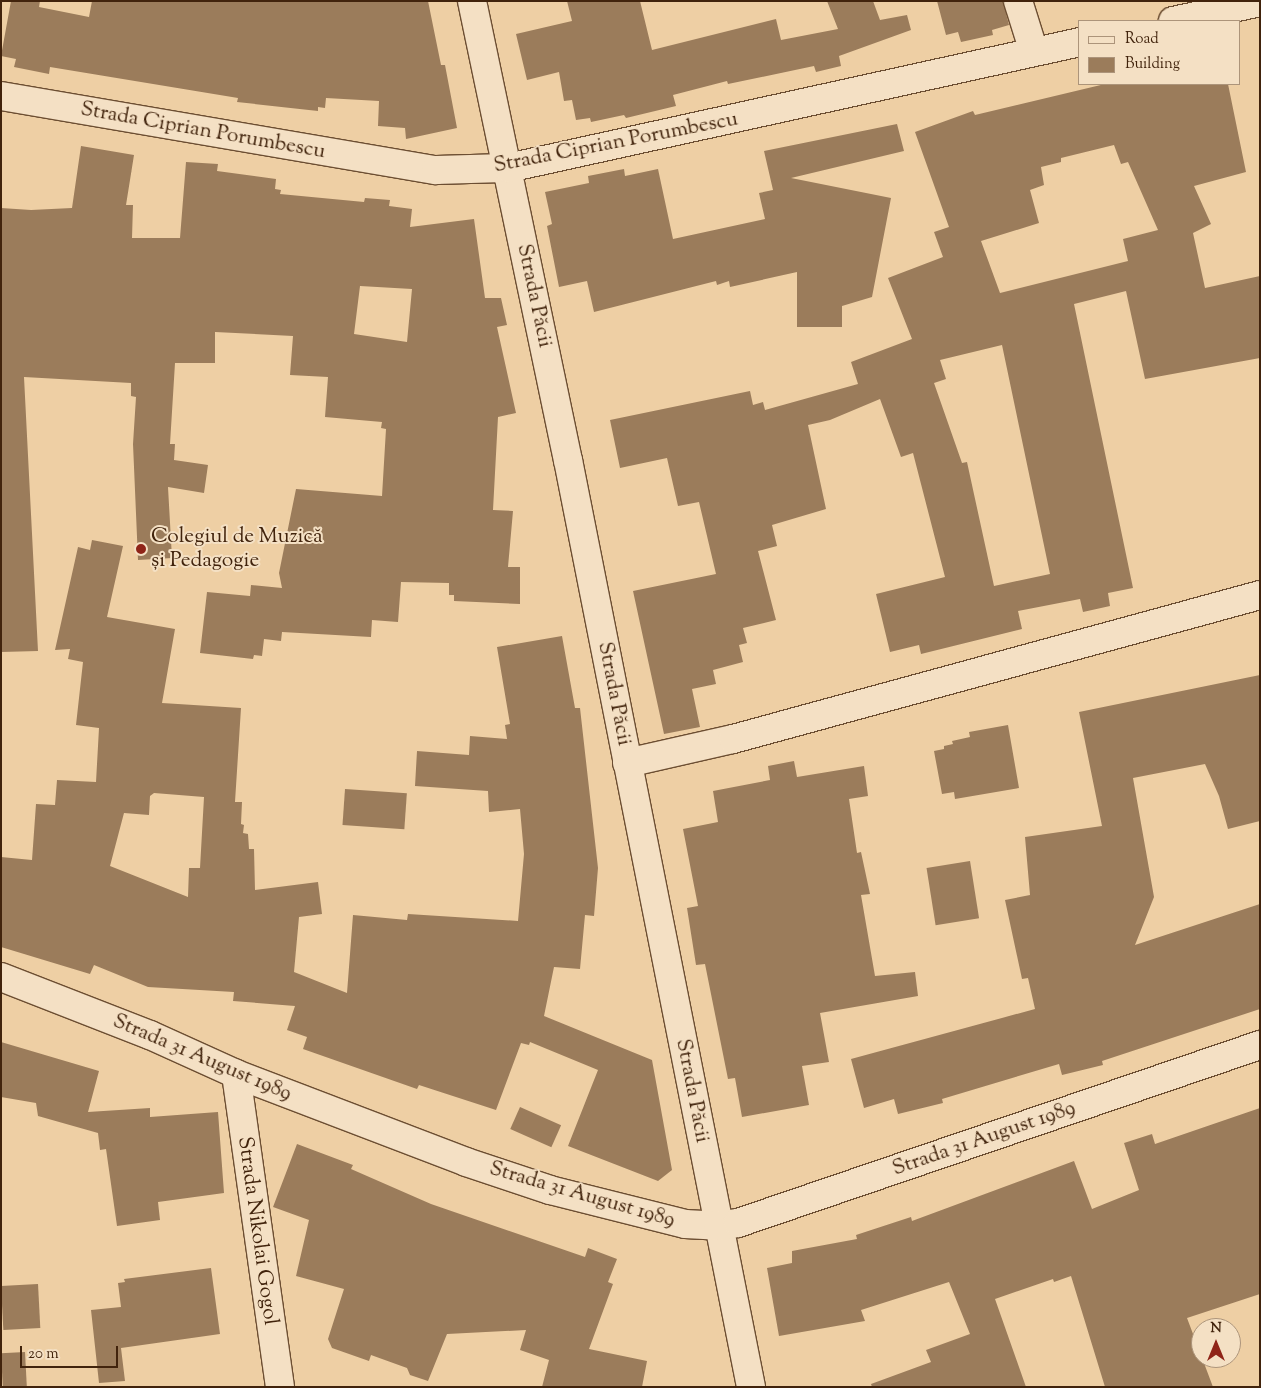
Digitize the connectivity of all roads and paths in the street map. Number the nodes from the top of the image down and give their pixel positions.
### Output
1 (472, 1) edge
2 (1018, 1) edge
3 (1260, 2) edge
4 (1178, 20) edge
5 (1078, 42) edge
6 (1034, 52) junction
7 (1, 96) edge
8 (508, 168) junction
9 (1260, 595) edge
10 (627, 764) junction
11 (1, 977) edge
12 (1260, 1045) edge
13 (236, 1074) junction
14 (718, 1226) junction
15 (280, 1387) edge
16 (751, 1387) edge

1 - 8 street, Strada Păcii
2 - 6 street
3 - 4 street
5 - 6 street, Strada Ciprian Porumbescu
6 - 8 street, Strada Ciprian Porumbescu
7 - 8 street, Strada Ciprian Porumbescu
8 - 10 street, Strada Păcii
9 - 10 street
10 - 14 street, Strada Păcii
11 - 13 street, Strada 31 August 1989
12 - 14 street, Strada 31 August 1989
13 - 14 street, Strada 31 August 1989
13 - 15 street, Strada Nikolai Gogol
14 - 16 street, Strada Păcii

